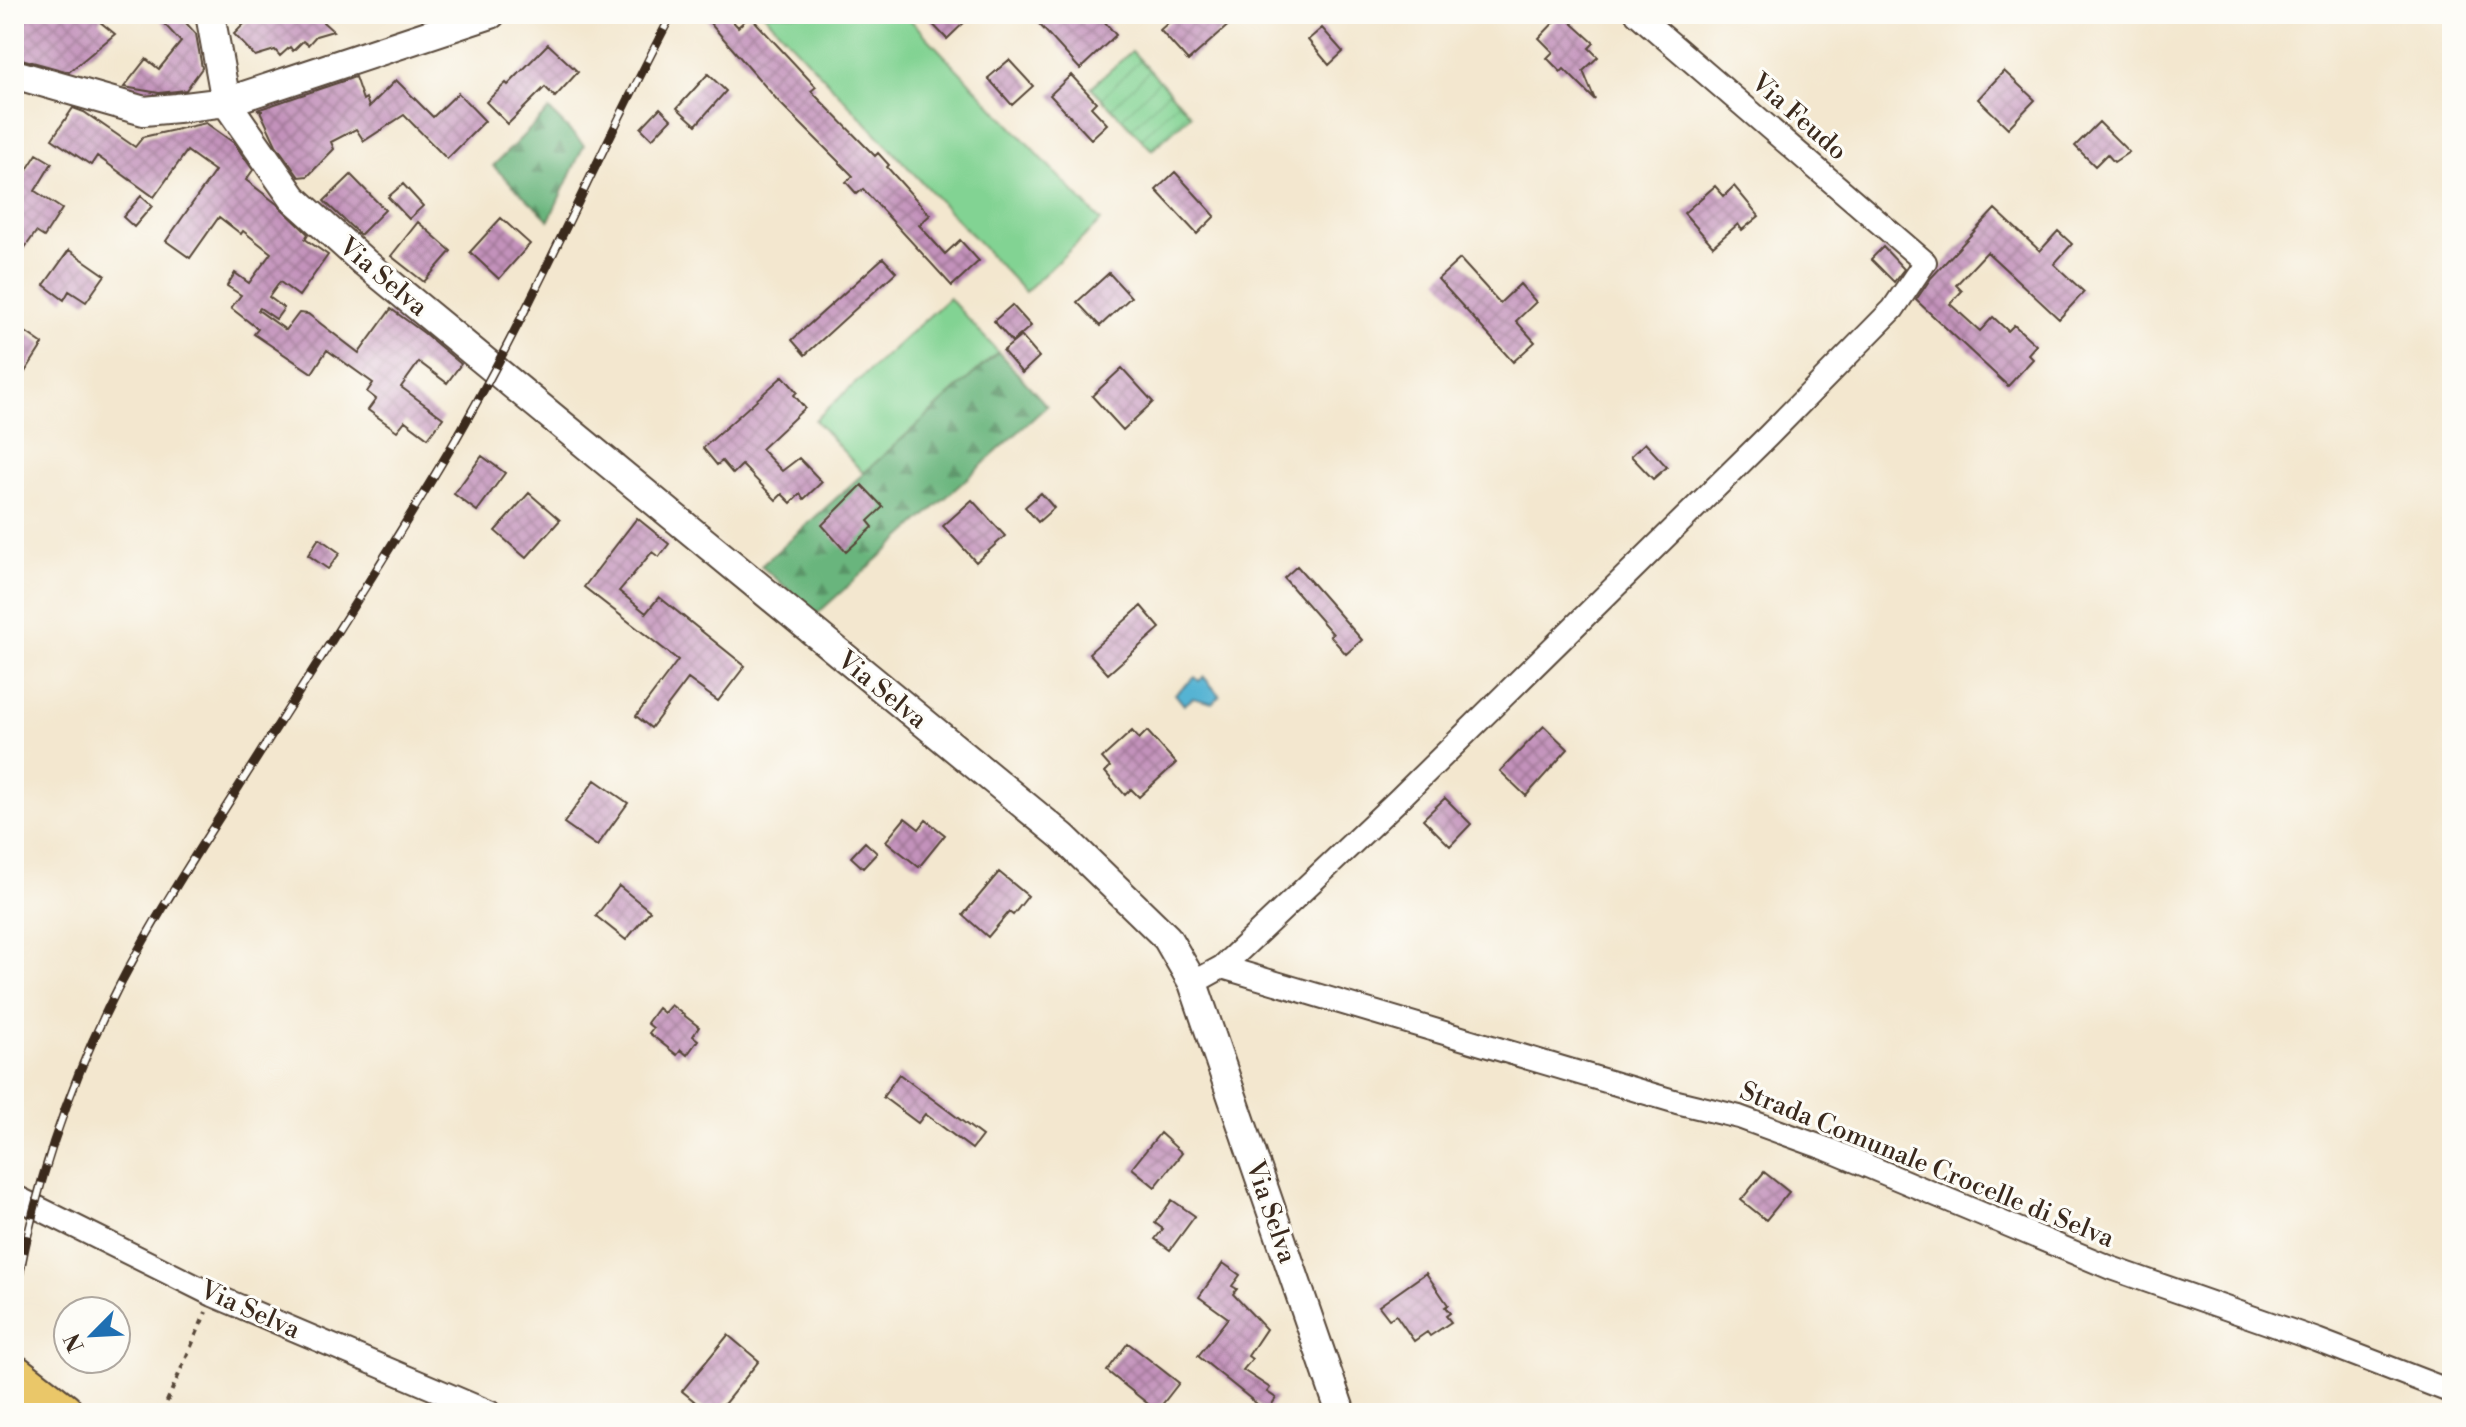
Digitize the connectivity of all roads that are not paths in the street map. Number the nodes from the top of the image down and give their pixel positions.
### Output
1 (210, 14) edge
2 (491, 14) edge
3 (1637, 14) edge
4 (14, 74) edge
5 (226, 102) junction
6 (1222, 967) junction
7 (1193, 983) junction
8 (14, 1196) edge
9 (14, 1375) edge
10 (2452, 1392) edge
11 (63, 1413) edge
12 (491, 1413) edge
13 (1341, 1413) edge

1 - 5 street
2 - 5 street
3 - 6 street, Via Feudo
4 - 5 street
5 - 7 street, Via Selva
6 - 7 street
6 - 10 street, Strada Comunale Crocelle di Selva
7 - 13 street, Via Selva
8 - 12 street, Via Selva
9 - 11 highway

